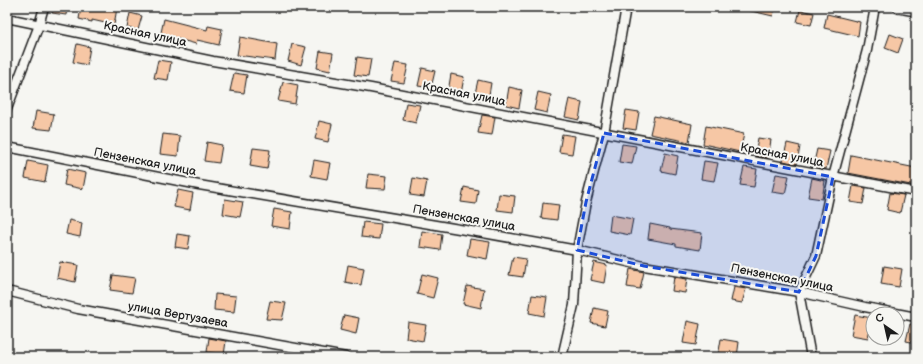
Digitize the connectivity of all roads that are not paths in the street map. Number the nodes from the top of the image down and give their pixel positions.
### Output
1 (44, 7) edge
2 (626, 7) edge
3 (875, 7) edge
4 (899, 7) edge
5 (916, 10) edge
6 (7, 18) edge
7 (39, 24) junction
8 (7, 110) edge
9 (604, 133) junction
10 (7, 147) edge
11 (833, 177) junction
12 (916, 192) edge
13 (577, 250) junction
14 (7, 291) edge
15 (799, 292) junction
16 (916, 317) edge
17 (346, 357) edge
18 (562, 357) edge
19 (811, 357) edge

1 - 7 street
2 - 9 street
3 - 11 street
4 - 5 main road
6 - 7 street, Красная улица
7 - 8 street
7 - 9 street, Красная улица
9 - 11 street, Красная улица
9 - 13 street
10 - 13 street, Пензенская улица
11 - 12 street, Красная улица
11 - 15 street
13 - 15 street, Пензенская улица
13 - 18 street
14 - 17 street, улица Вертузаева
15 - 16 street, Пензенская улица
15 - 19 street

